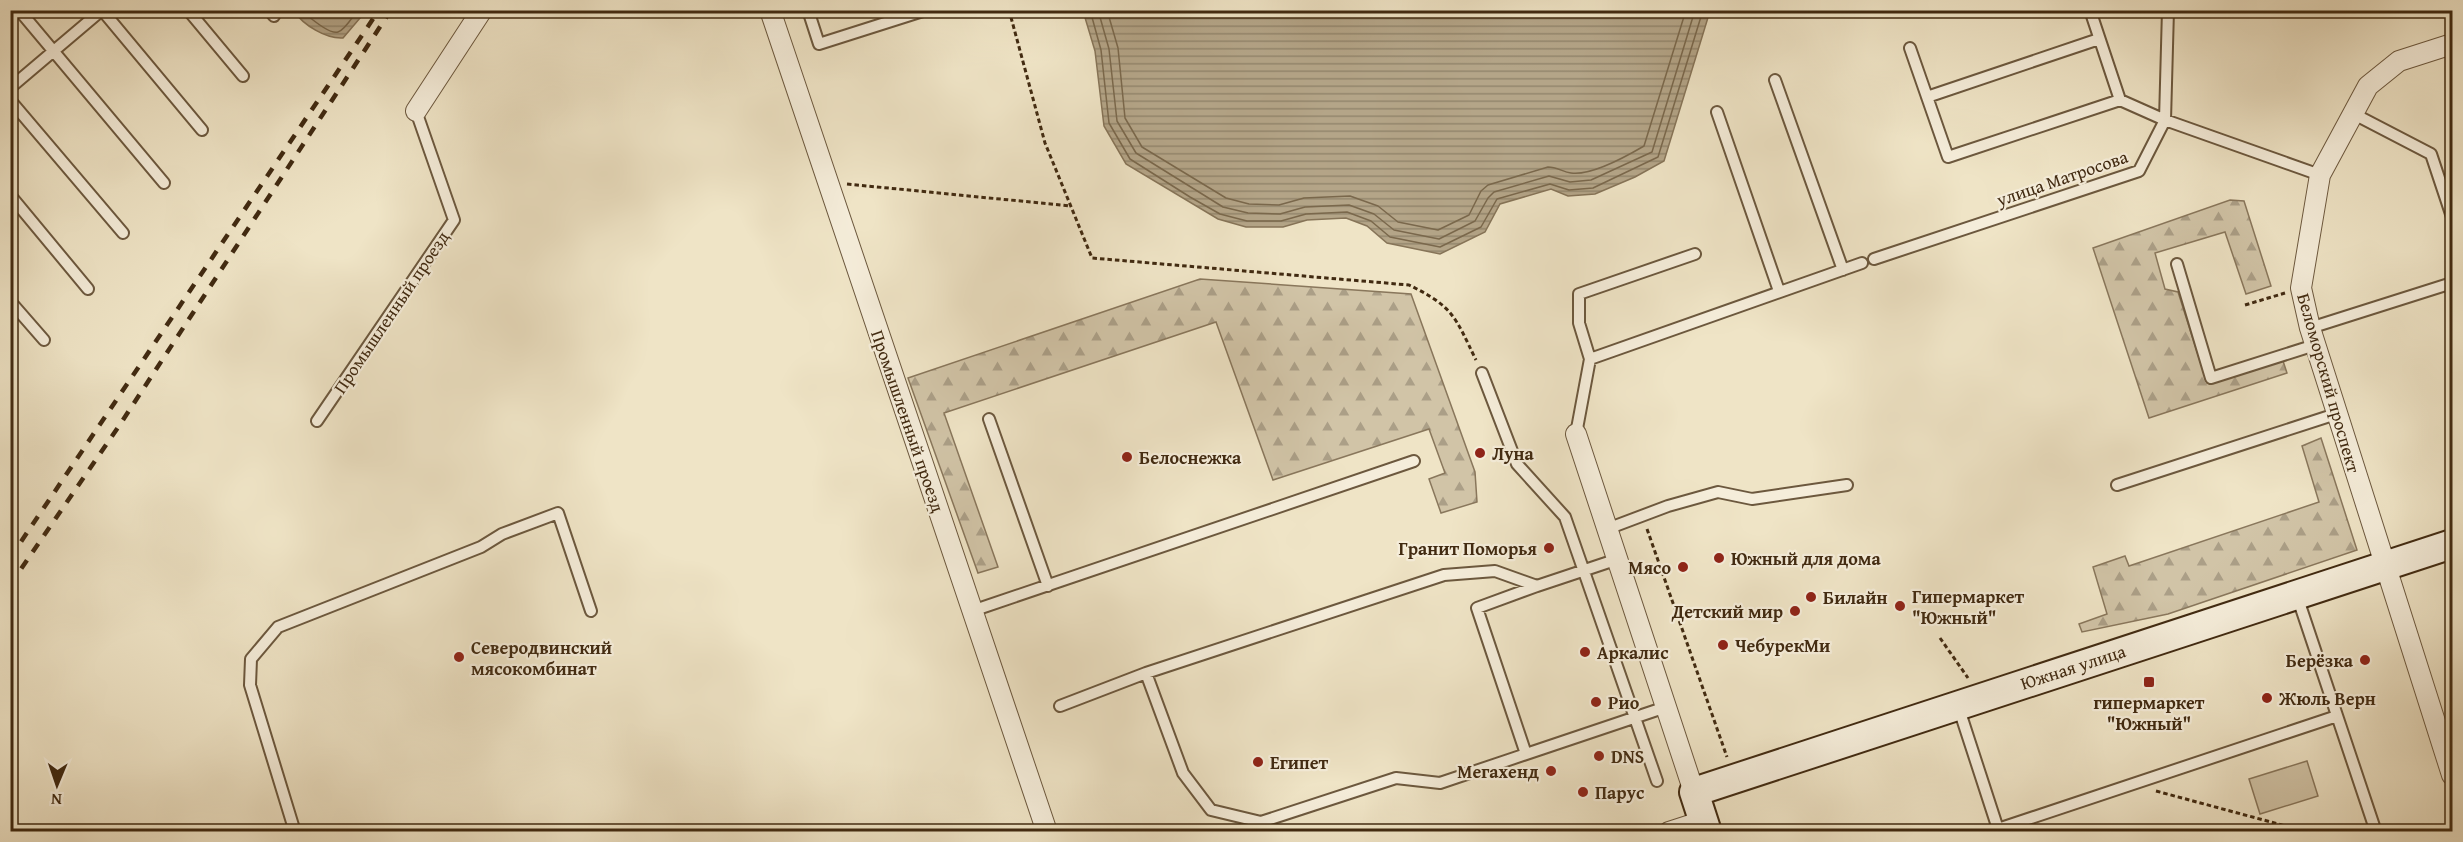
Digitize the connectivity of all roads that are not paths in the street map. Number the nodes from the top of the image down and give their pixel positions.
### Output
1 (19, 10) edge
2 (102, 10) edge
3 (188, 10) edge
4 (482, 10) edge
5 (770, 10) edge
6 (808, 10) edge
7 (926, 10) edge
8 (2090, 10) edge
9 (2168, 10) edge
10 (2099, 39) junction
11 (2452, 45) edge
12 (1910, 48) dead end
13 (53, 52) junction
14 (243, 76) dead end
15 (1775, 80) dead end
16 (10, 88) edge
17 (1927, 97) junction
18 (10, 100) edge
19 (2120, 100) junction
20 (416, 111) joint
21 (1717, 112) dead end
22 (2352, 113) junction
23 (2165, 120) junction
24 (202, 130) dead end
25 (2320, 175) junction
26 (164, 183) dead end
27 (10, 195) edge
28 (2452, 217) edge
29 (123, 233) dead end
30 (1695, 254) dead end
31 (1874, 259) dead end
32 (1862, 263) dead end
33 (2177, 264) dead end
34 (1843, 270) junction
35 (2452, 283) edge
36 (88, 289) dead end
37 (1779, 291) junction
38 (10, 301) edge
39 (2312, 336) junction
40 (44, 340) dead end
41 (1590, 358) junction
42 (1482, 373) road end
43 (2337, 414) junction
44 (989, 419) dead end
45 (317, 421) dead end
46 (1576, 434) joint
47 (1414, 461) dead end
48 (1847, 485) dead end
49 (2117, 485) dead end
50 (1607, 529) junction
51 (2452, 544) edge
52 (1618, 559) junction
53 (2384, 567) junction
54 (1582, 571) junction
55 (1048, 586) junction
56 (1537, 586) junction
57 (2297, 595) junction
58 (591, 611) dead end
59 (972, 611) junction
60 (1146, 673) junction
61 (1964, 693) junction
62 (1060, 706) dead end
63 (1666, 707) junction
64 (2337, 716) junction
65 (1635, 717) junction
66 (1526, 754) junction
67 (2452, 775) edge
68 (1657, 781) dead end
69 (1694, 792) junction
70 (1705, 826) edge
71 (1998, 830) edge
72 (2452, 830) edge
73 (295, 831) edge
74 (1047, 831) edge
75 (1669, 831) edge
76 (2376, 831) edge
77 (2447, 831) edge

1 - 13 lane
2 - 13 lane
2 - 24 lane
3 - 14 lane
4 - 20 street, Промышленный проезд
5 - 59 street, Промышленный проезд
6 - 7 lane
8 - 10 lane
9 - 23 lane, улица Матросова
10 - 17 lane
10 - 19 lane
11 - 22 street, Беломорский проспект
12 - 17 lane
13 - 16 lane
13 - 26 lane
15 - 34 lane
17 - 19 lane
18 - 29 lane
19 - 23 lane
20 - 45 lane, Промышленный проезд
21 - 37 lane
22 - 25 street, Беломорский проспект
22 - 28 lane
23 - 25 lane
23 - 31 lane, улица Матросова
25 - 39 street, Беломорский проспект
27 - 36 lane
30 - 41 lane
32 - 34 lane
33 - 39 lane
34 - 37 lane
35 - 39 lane
37 - 41 lane
38 - 40 lane
39 - 43 street, Беломорский проспект
41 - 46 lane
42 - 54 lane
43 - 49 lane
43 - 53 street, Беломорский проспект
44 - 55 lane
46 - 50 street
47 - 55 lane
48 - 50 lane
50 - 52 street
51 - 53 main road, Южная улица
52 - 54 lane
52 - 63 street
53 - 57 main road, Южная улица
53 - 67 street, Беломорский проспект
54 - 56 lane
54 - 65 lane
55 - 59 lane
56 - 60 lane
56 - 66 lane
57 - 61 main road, Южная улица
57 - 64 lane
58 - 73 lane
59 - 74 street, Промышленный проезд
60 - 62 lane
60 - 66 lane
61 - 69 main road, Южная улица
61 - 71 lane
63 - 65 lane
63 - 69 street
64 - 71 lane
64 - 76 lane
65 - 66 lane
65 - 68 lane
69 - 70 main road
70 - 75 street
72 - 77 lane

